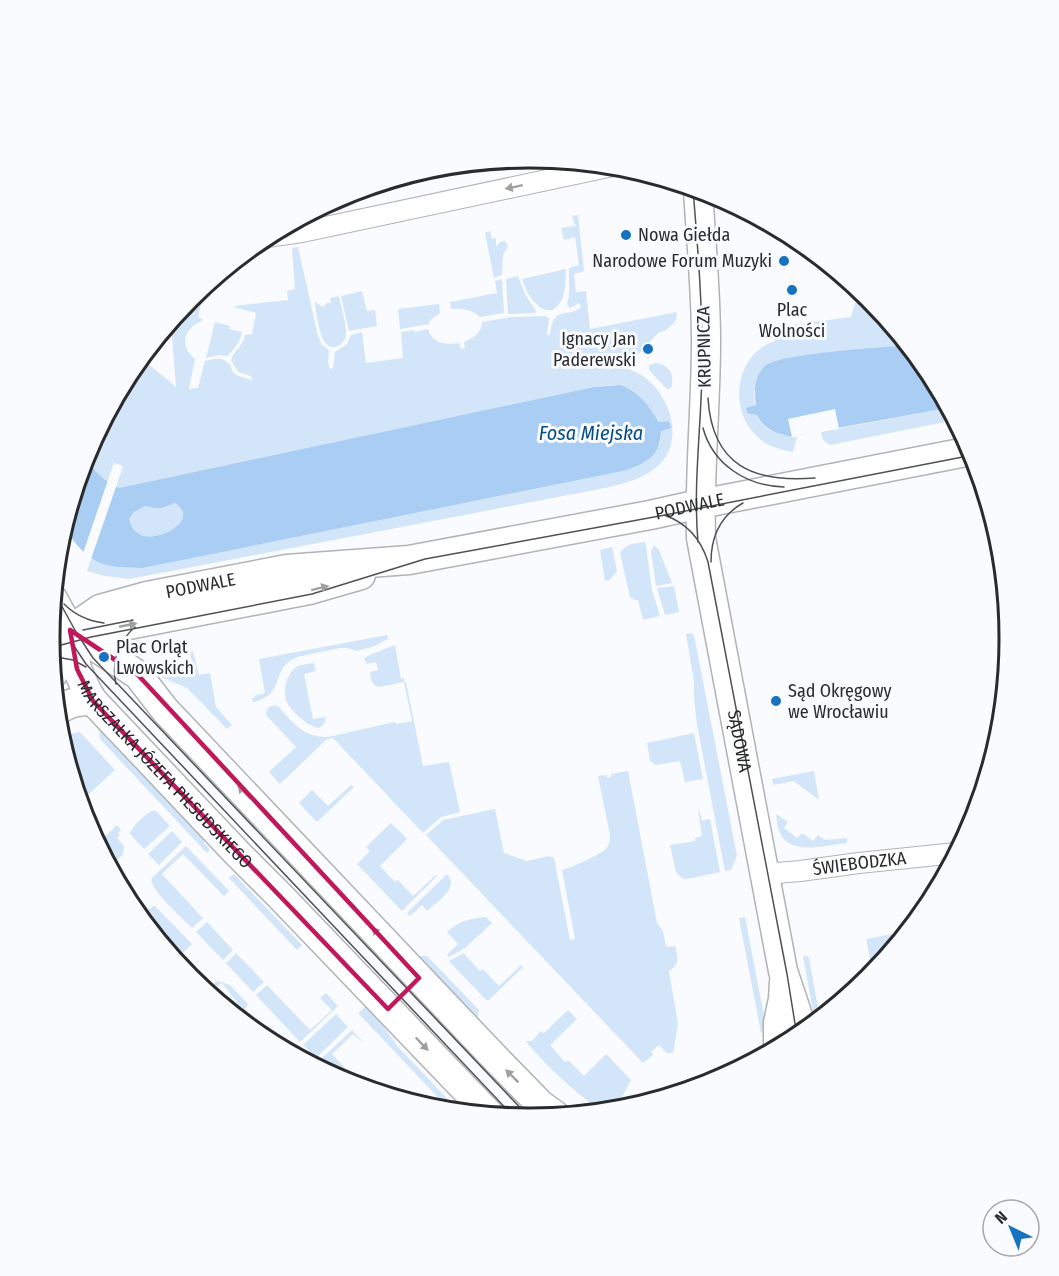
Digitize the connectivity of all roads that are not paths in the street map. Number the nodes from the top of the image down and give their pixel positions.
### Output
1 (583, 172) edge
2 (699, 200) edge
3 (291, 234) edge
4 (961, 453) edge
5 (700, 504) junction
6 (60, 633) edge
7 (93, 701) junction
8 (65, 706) edge
9 (947, 854) edge
10 (764, 874) junction
11 (784, 976) junction
12 (419, 978) junction
13 (388, 1009) junction
14 (800, 1021) edge
15 (778, 1036) edge
16 (479, 1104) edge
17 (544, 1107) edge

1 -> 3 street
2 - 5 street, KRUPNICZA
4 - 5 street, PODWALE
5 - 6 street, PODWALE
5 - 10 street, SĄDOWA
6 - 7 street, MARSZAŁKA JÓZEFA PIŁSUDSKIEGO
12 -> 6 street, MARSZAŁKA JÓZEFA PIŁSUDSKIEGO
7 - 8 street
7 - 13 street, MARSZAŁKA JÓZEFA PIŁSUDSKIEGO
9 - 10 street, ŚWIEBODZKA
10 - 11 street, SĄDOWA
11 - 14 street, SĄDOWA
11 - 15 street, SĄDOWA
12 - 13 street
17 -> 12 street, MARSZAŁKA JÓZEFA PIŁSUDSKIEGO
13 -> 16 street, MARSZAŁKA JÓZEFA PIŁSUDSKIEGO

